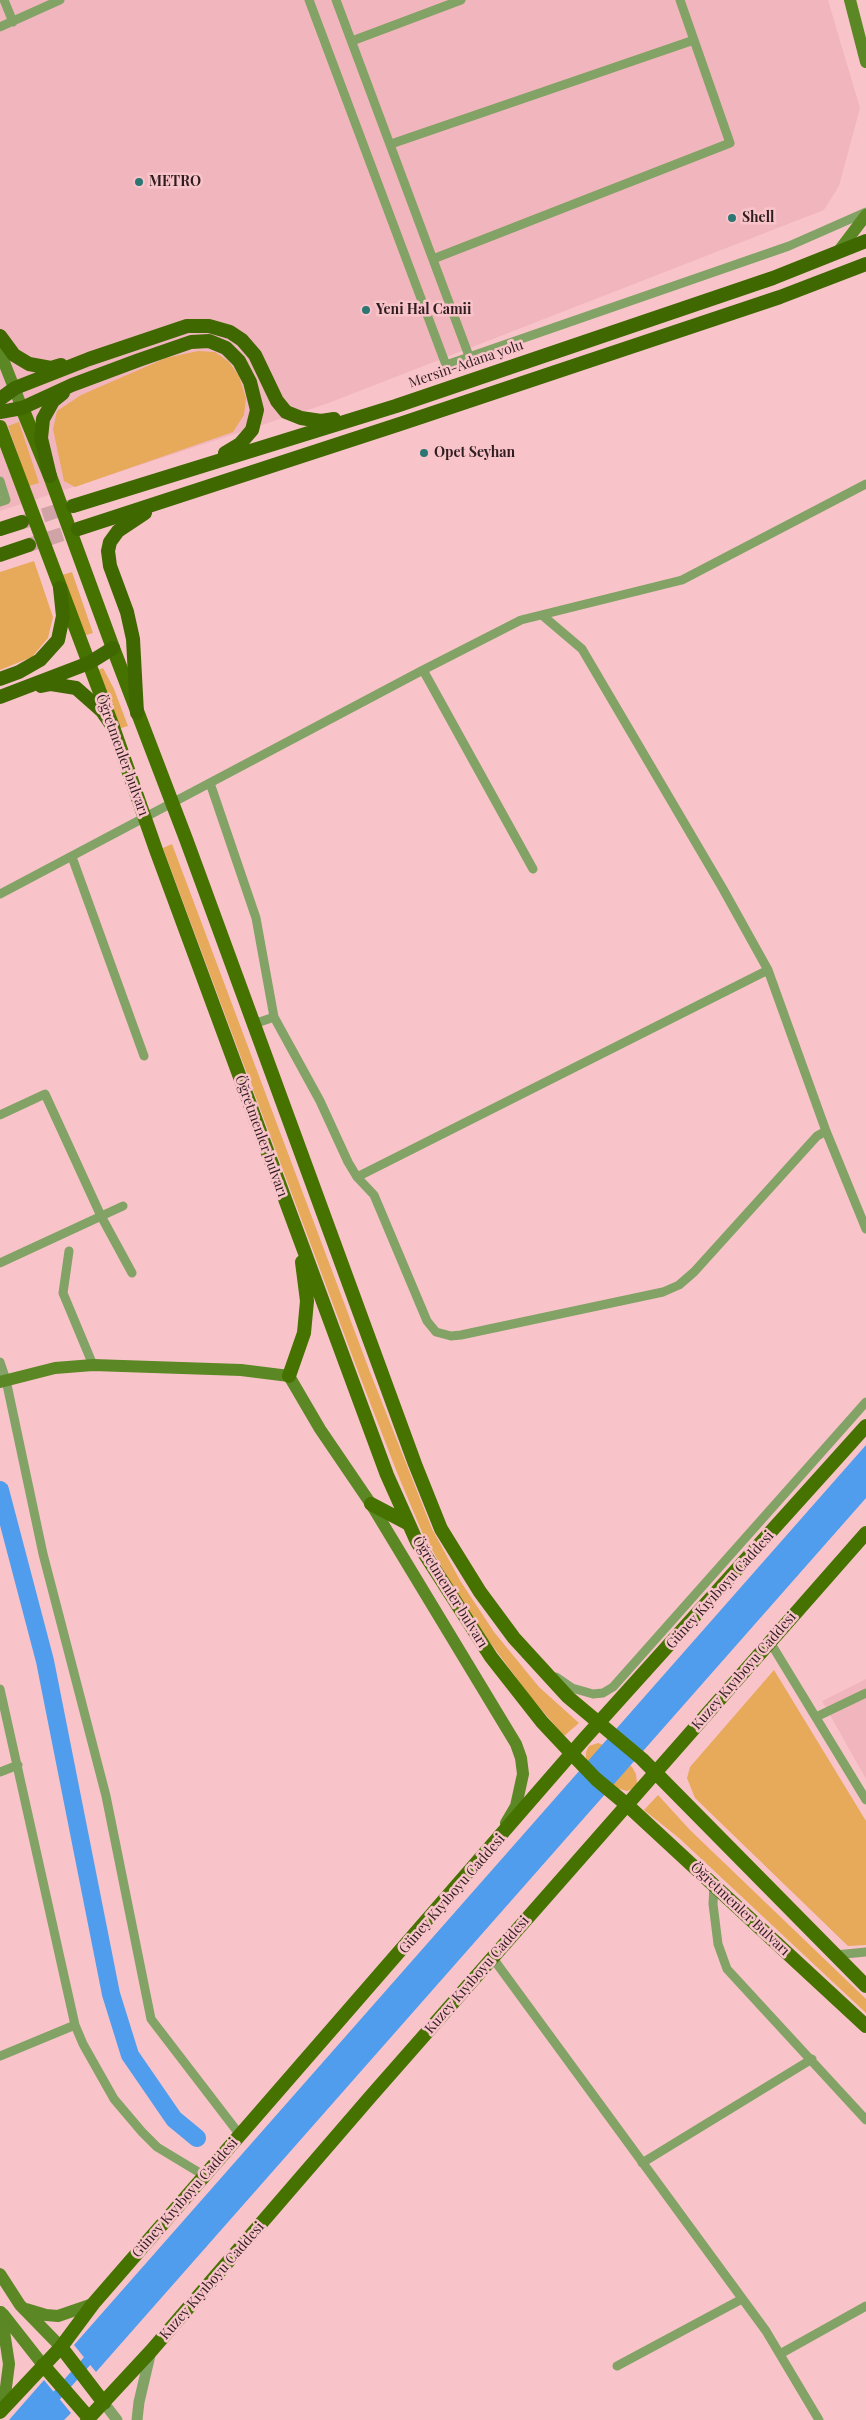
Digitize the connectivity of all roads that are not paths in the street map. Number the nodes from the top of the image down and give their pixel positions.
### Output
1 (4, 0) edge
2 (60, 0) edge
3 (309, 0) edge
4 (336, 0) edge
5 (461, 0) edge
6 (680, 0) edge
7 (850, 0) edge
8 (13, 22) junction
9 (0, 27) edge
10 (694, 40) junction
11 (352, 41) junction
12 (866, 62) edge
13 (391, 144) junction
14 (866, 214) edge
15 (866, 241) edge
16 (838, 252) junction
17 (433, 260) junction
18 (866, 264) edge
19 (0, 336) edge
20 (0, 352) edge
21 (469, 356) junction
22 (89, 359) junction
23 (72, 385) junction
24 (15, 388) junction
25 (0, 400) edge
26 (396, 406) junction
27 (22, 408) junction
28 (0, 412) edge
29 (0, 428) edge
30 (50, 476) junction
31 (0, 480) edge
32 (866, 484) edge
33 (133, 488) junction
34 (194, 491) junction
35 (0, 502) edge
36 (73, 506) tunnel mouth
37 (22, 522) tunnel mouth
38 (0, 529) edge
39 (78, 529) tunnel mouth
40 (29, 545) tunnel mouth
41 (0, 555) edge
42 (60, 588) junction
43 (542, 615) junction
44 (113, 648) junction
45 (89, 663) junction
46 (423, 670) junction
47 (0, 679) edge
48 (7, 694) edge
49 (137, 713) junction
50 (113, 727) junction
51 (210, 784) junction
52 (72, 857) junction
53 (533, 869) dead end
54 (0, 894) edge
55 (768, 970) junction
56 (274, 1017) junction
57 (254, 1024) junction
58 (144, 1056) dead end
59 (0, 1114) edge
60 (826, 1131) junction
61 (357, 1177) junction
62 (123, 1206) dead end
63 (101, 1216) junction
64 (866, 1229) edge
65 (300, 1239) junction
66 (69, 1250) dead end
67 (0, 1263) edge
68 (132, 1273) dead end
69 (0, 1362) edge
70 (93, 1365) junction
71 (289, 1376) junction
72 (3, 1381) edge
73 (866, 1402) edge
74 (866, 1426) edge
75 (371, 1504) junction
76 (408, 1524) junction
77 (866, 1533) edge
78 (770, 1642) junction
79 (542, 1668) junction
80 (0, 1688) edge
81 (866, 1693) edge
82 (816, 1717) junction
83 (604, 1727) junction
84 (576, 1758) junction
85 (18, 1765) junction
86 (0, 1772) edge
87 (655, 1772) junction
88 (613, 1793) joint
89 (866, 1800) edge
90 (626, 1804) junction
91 (488, 1852) junction
92 (714, 1885) junction
93 (866, 1952) edge
94 (836, 1955) junction
95 (492, 1958) junction
96 (866, 1986) edge
97 (75, 2024) junction
98 (866, 2026) edge
99 (0, 2056) edge
100 (812, 2059) junction
101 (866, 2120) edge
102 (240, 2135) junction
103 (642, 2163) junction
104 (205, 2176) junction
105 (0, 2274) edge
106 (742, 2298) junction
107 (93, 2304) junction
108 (20, 2305) junction
109 (866, 2306) edge
110 (0, 2311) edge
111 (60, 2347) junction
112 (151, 2351) junction
113 (780, 2354) junction
114 (43, 2365) junction
115 (617, 2366) dead end
116 (104, 2403) junction
117 (0, 2408) edge
118 (0, 2412) edge
119 (89, 2419) edge
120 (117, 2420) edge
121 (137, 2420) edge
122 (819, 2420) edge

1 - 8 street
2 - 8 street
3 - 21 street
4 - 11 street
5 - 11 street
6 - 10 street
7 - 12 main road
8 - 9 street
10 - 13 street
10 - 17 street
11 - 13 street
13 - 17 street
14 - 16 main road
14 - 21 street
15 - 16 highway, Mersin-Adana yolu
16 - 26 highway, Mersin-Adana yolu
17 - 21 street
18 - 34 highway
19 - 22 highway
20 - 24 main road
22 - 24 highway
22 - 26 highway
23 - 27 highway
23 - 30 highway
23 - 33 highway
24 - 25 highway
24 - 27 main road
26 - 33 highway, Mersin-Adana yolu
27 - 28 highway
27 - 30 main road, Öğretmenler bulvarı
29 - 42 main road, Öğretmenler bulvarı
30 - 44 main road, Öğretmenler bulvarı
31 - 35 street
32 - 43 street
33 - 36 highway, Mersin-Adana yolu
34 - 39 highway
34 - 49 highway
37 - 38 highway
40 - 41 highway
42 - 45 main road, Öğretmenler bulvarı
42 - 47 highway
43 - 46 street
43 - 55 street
44 - 45 highway
44 - 49 main road, Öğretmenler bulvarı
45 - 48 highway
45 - 50 main road, Öğretmenler bulvarı
46 - 51 street
46 - 53 street
48 - 50 highway
49 - 57 main road, Öğretmenler bulvarı
50 - 65 main road, Öğretmenler bulvarı
51 - 52 street
51 - 56 street
52 - 54 street
52 - 58 street
55 - 60 street
55 - 61 street
56 - 57 street
56 - 61 street
57 - 79 main road, Öğretmenler bulvarı
59 - 63 street
60 - 61 street
60 - 64 street
62 - 63 street
63 - 67 street
63 - 68 street
65 - 71 main road
65 - 76 main road, Öğretmenler bulvarı
66 - 70 street
69 - 72 street
70 - 71 main road
70 - 72 main road
71 - 75 main road
72 - 102 street
73 - 79 street
74 - 83 main road, Güney Kıyıboyu Caddesi
75 - 76 main road
75 - 91 main road
76 - 84 main road, Öğretmenler bulvarı
77 - 78 main road, Kuzey Kıyıboyu Caddesi
78 - 82 street
78 - 87 main road, Kuzey Kıyıboyu Caddesi
79 - 83 main road, Öğretmenler bulvarı
80 - 85 street
81 - 82 street
82 - 89 street
83 - 84 main road, Güney Kıyıboyu Caddesi
83 - 87 main road, Öğretmenler bulvarı
84 - 88 main road, Öğretmenler bulvarı
84 - 91 main road, Güney Kıyıboyu Caddesi
85 - 86 street
85 - 97 street
87 - 90 main road, Kuzey Kıyıboyu Caddesi
87 - 94 main road
88 - 90 main road, Öğretmenler Bulvarı
90 - 92 main road, Öğretmenler Bulvarı
90 - 95 main road, Kuzey Kıyıboyu Caddesi
91 - 102 main road, Güney Kıyıboyu Caddesi
92 - 98 main road, Öğretmenler Bulvarı
92 - 100 street
93 - 94 street
94 - 96 main road
95 - 103 street
95 - 112 main road, Kuzey Kıyıboyu Caddesi
97 - 99 street
97 - 104 street
100 - 101 street
100 - 103 street
102 - 104 main road, Güney Kıyıboyu Caddesi
103 - 106 street
104 - 107 main road, Güney Kıyıboyu Caddesi
105 - 108 main road
106 - 113 street
106 - 115 street
107 - 108 main road
107 - 111 main road, Güney Kıyıboyu Caddesi
108 - 111 main road
109 - 113 street
110 - 114 main road
110 - 117 main road
111 - 114 main road, Güney Kıyıboyu Caddesi
111 - 116 main road
112 - 116 main road, Kuzey Kıyıboyu Caddesi
112 - 121 street
113 - 122 street
114 - 118 main road, Güney Kıyıboyu Caddesi
114 - 119 main road
116 - 119 main road, Kuzey Kıyıboyu Caddesi
116 - 120 street

